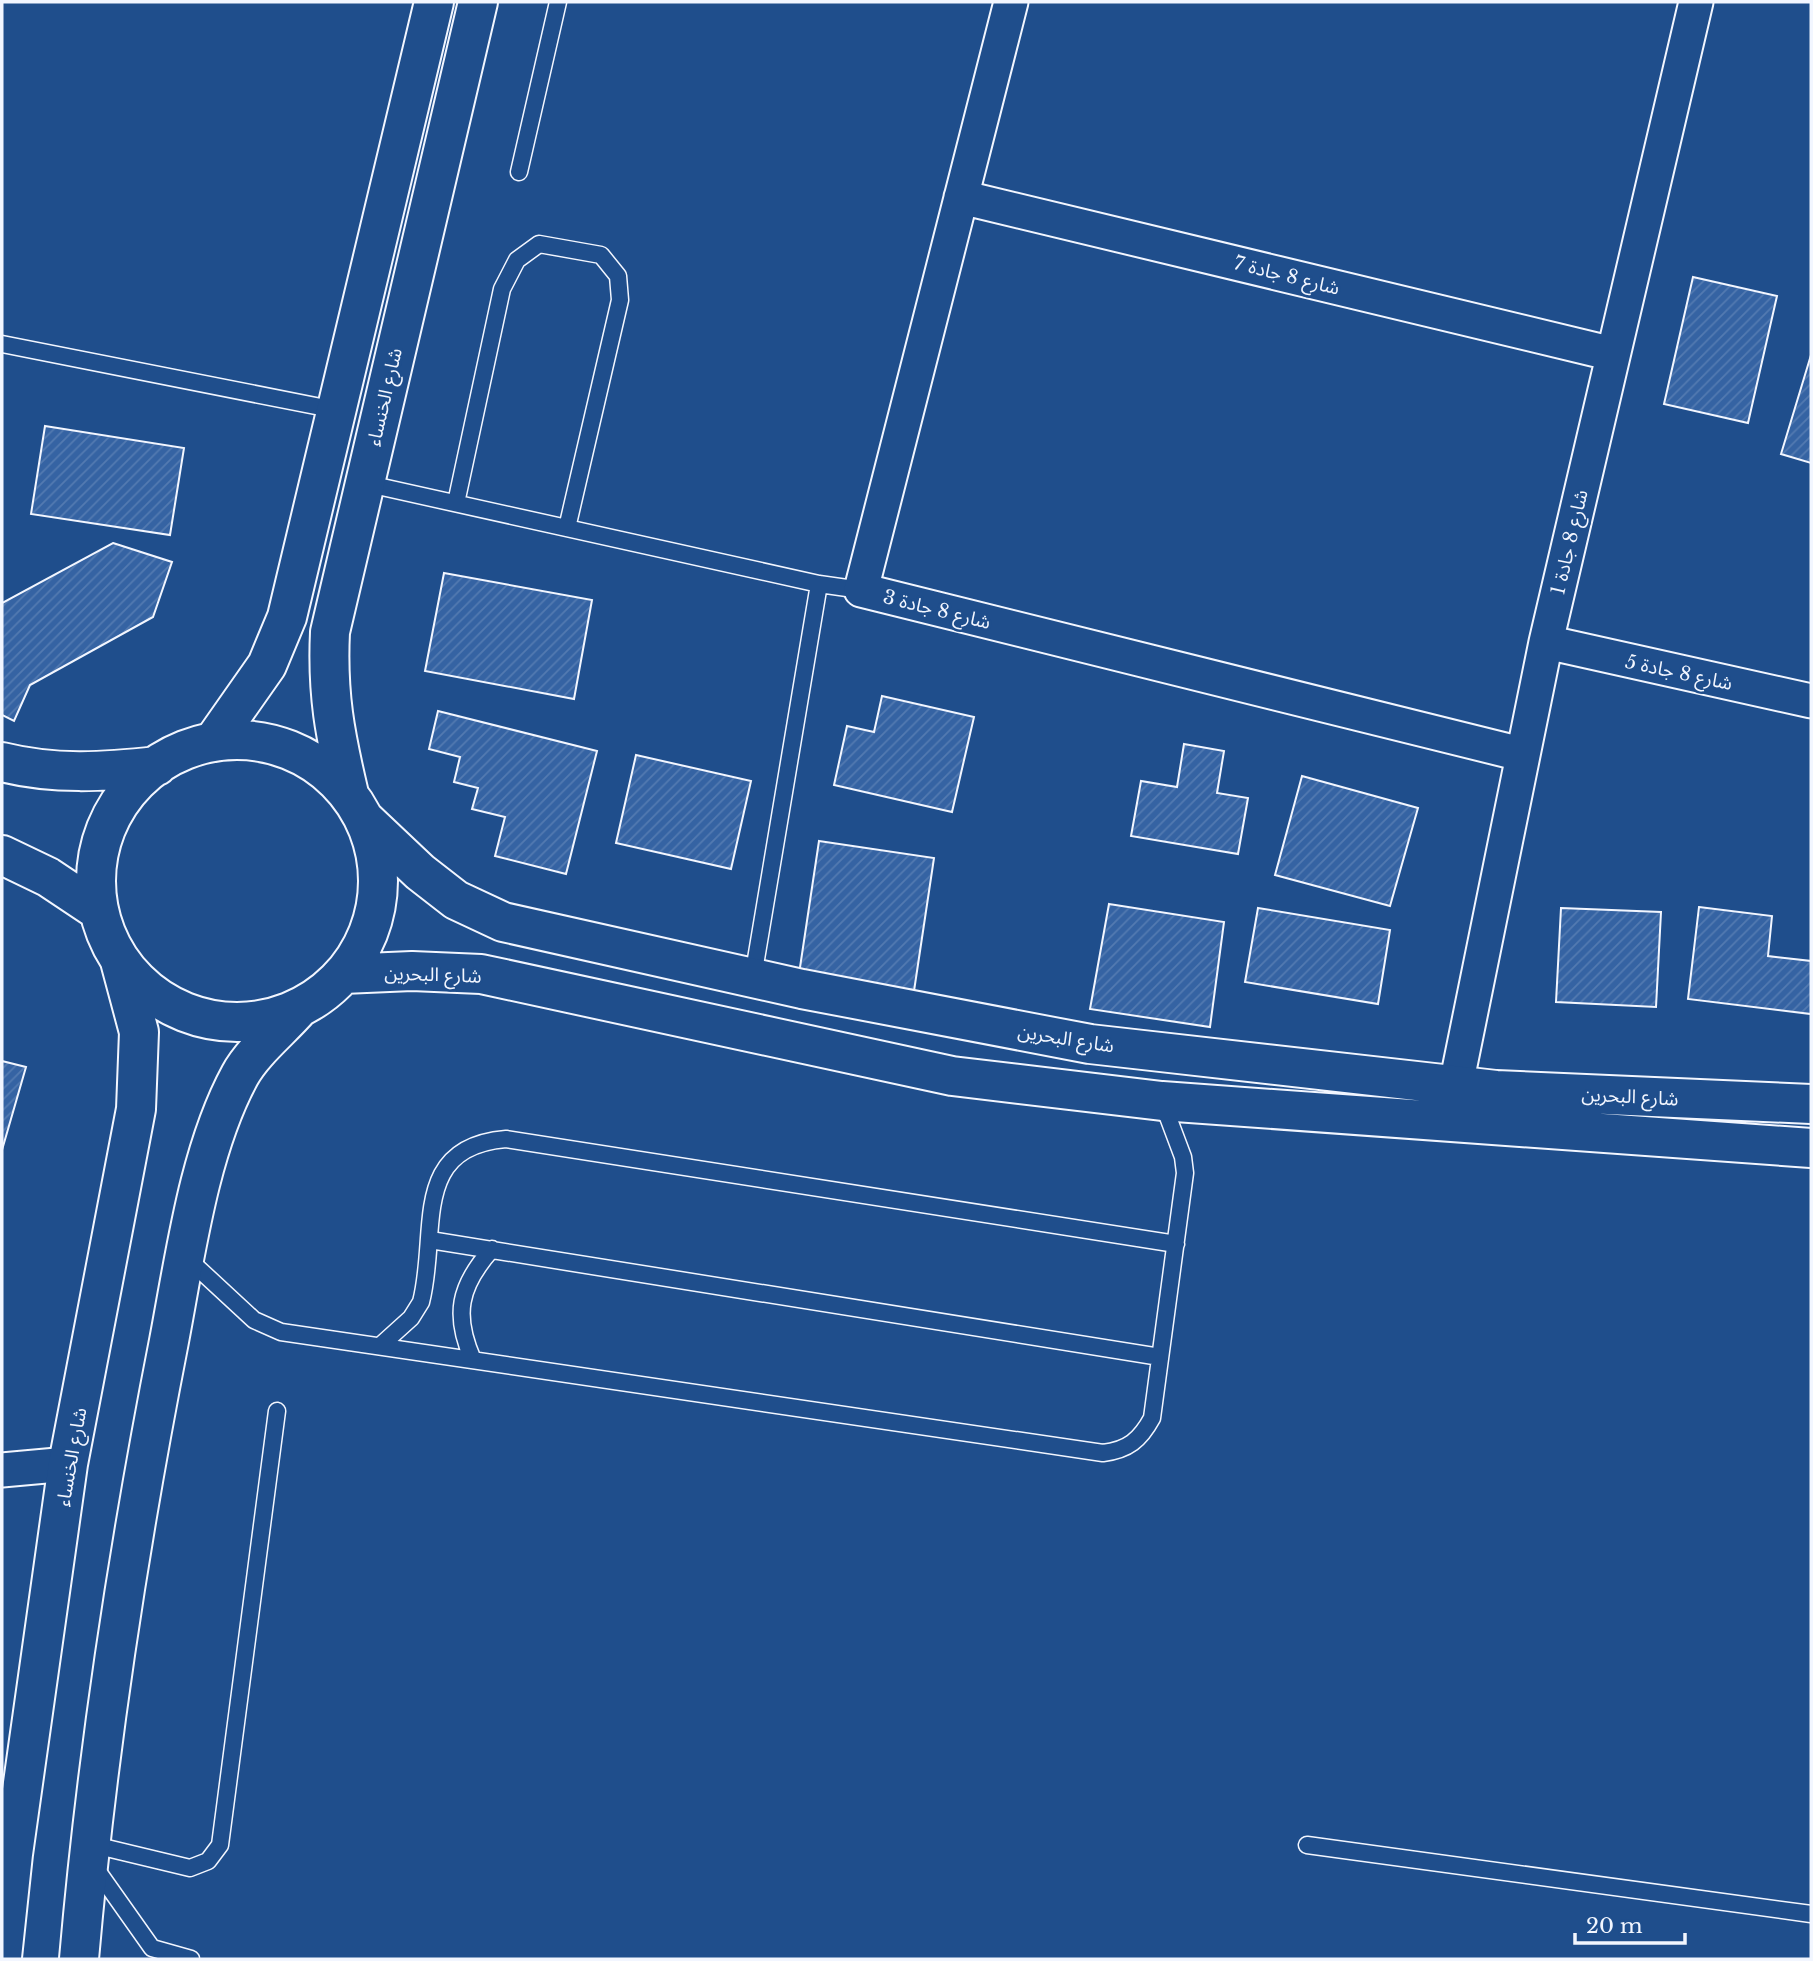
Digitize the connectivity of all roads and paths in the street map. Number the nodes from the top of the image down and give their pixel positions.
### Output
1 (434, 2) edge
2 (478, 2) edge
3 (558, 2) edge
4 (1011, 2) edge
5 (1696, 2) edge
6 (519, 172) dead end
7 (961, 197) junction
8 (2, 344) edge
9 (1613, 354) junction
10 (339, 411) junction
11 (364, 483) junction
12 (456, 503) junction
13 (568, 528) junction
14 (819, 584) junction
15 (861, 590) junction
16 (1546, 642) junction
17 (1811, 701) edge
18 (213, 742) junction
19 (1521, 754) junction
20 (2, 762) edge
21 (157, 766) junction
22 (357, 807) junction
23 (2, 855) edge
24 (99, 911) junction
25 (120, 961) junction
26 (343, 974) junction
27 (753, 977) junction
28 (299, 1008) junction
29 (1456, 1085) junction
30 (1162, 1101) junction
31 (1811, 1104) edge
32 (1811, 1147) edge
33 (430, 1240) junction
34 (1176, 1244) junction
35 (492, 1249) junction
36 (185, 1256) junction
37 (380, 1346) junction
38 (1160, 1357) junction
39 (473, 1360) junction
40 (277, 1411) dead end
41 (68, 1464) junction
42 (2, 1470) edge
43 (1307, 1845) dead end
44 (89, 1850) junction
45 (1811, 1914) edge
46 (2, 1957) edge
47 (79, 1959) edge
48 (191, 1959) edge

1 - 10 street
2 - 11 street, شارع الخنساء
3 - 6 lane
4 - 7 street, شارع 8 جادة 3
5 - 9 street, شارع 8 جادة 1
7 - 9 street, شارع 8 جادة 7
7 - 15 street, شارع 8 جادة 3
8 - 10 lane
9 - 16 street, شارع 8 جادة 1
10 - 18 street
11 - 12 lane
11 - 22 street, شارع الخنساء
12 - 13 lane
12 - 13 lane
13 - 14 lane
14 - 15 lane
14 - 27 lane
15 - 19 street, شارع 8 جادة 3
16 - 17 street, شارع 8 جادة 5
16 - 19 street, شارع 8 جادة 1
18 - 21 street, شارع البحرين
18 - 22 street, شارع البحرين
19 - 29 street, شارع 8 جادة 1
20 - 21 street
21 - 24 street
22 - 26 street, شارع الخنساء
22 - 27 street, شارع البحرين
23 - 24 street
24 - 25 street
25 - 28 street
25 - 41 street, شارع الخنساء
26 - 28 street, شارع الخنساء
26 - 30 street, شارع البحرين
27 - 29 street, شارع البحرين
28 - 36 street
29 - 31 street, شارع البحرين
30 - 32 street, شارع البحرين
30 - 34 lane
33 - 34 lane
33 - 35 lane
33 - 37 lane
34 - 38 lane
35 - 38 lane
35 - 39 lane
36 - 37 lane
36 - 44 street
37 - 39 lane
38 - 39 lane
40 - 44 lane
41 - 42 street
41 - 46 street, شارع الخنساء
43 - 45 lane
44 - 47 street
44 - 48 lane

